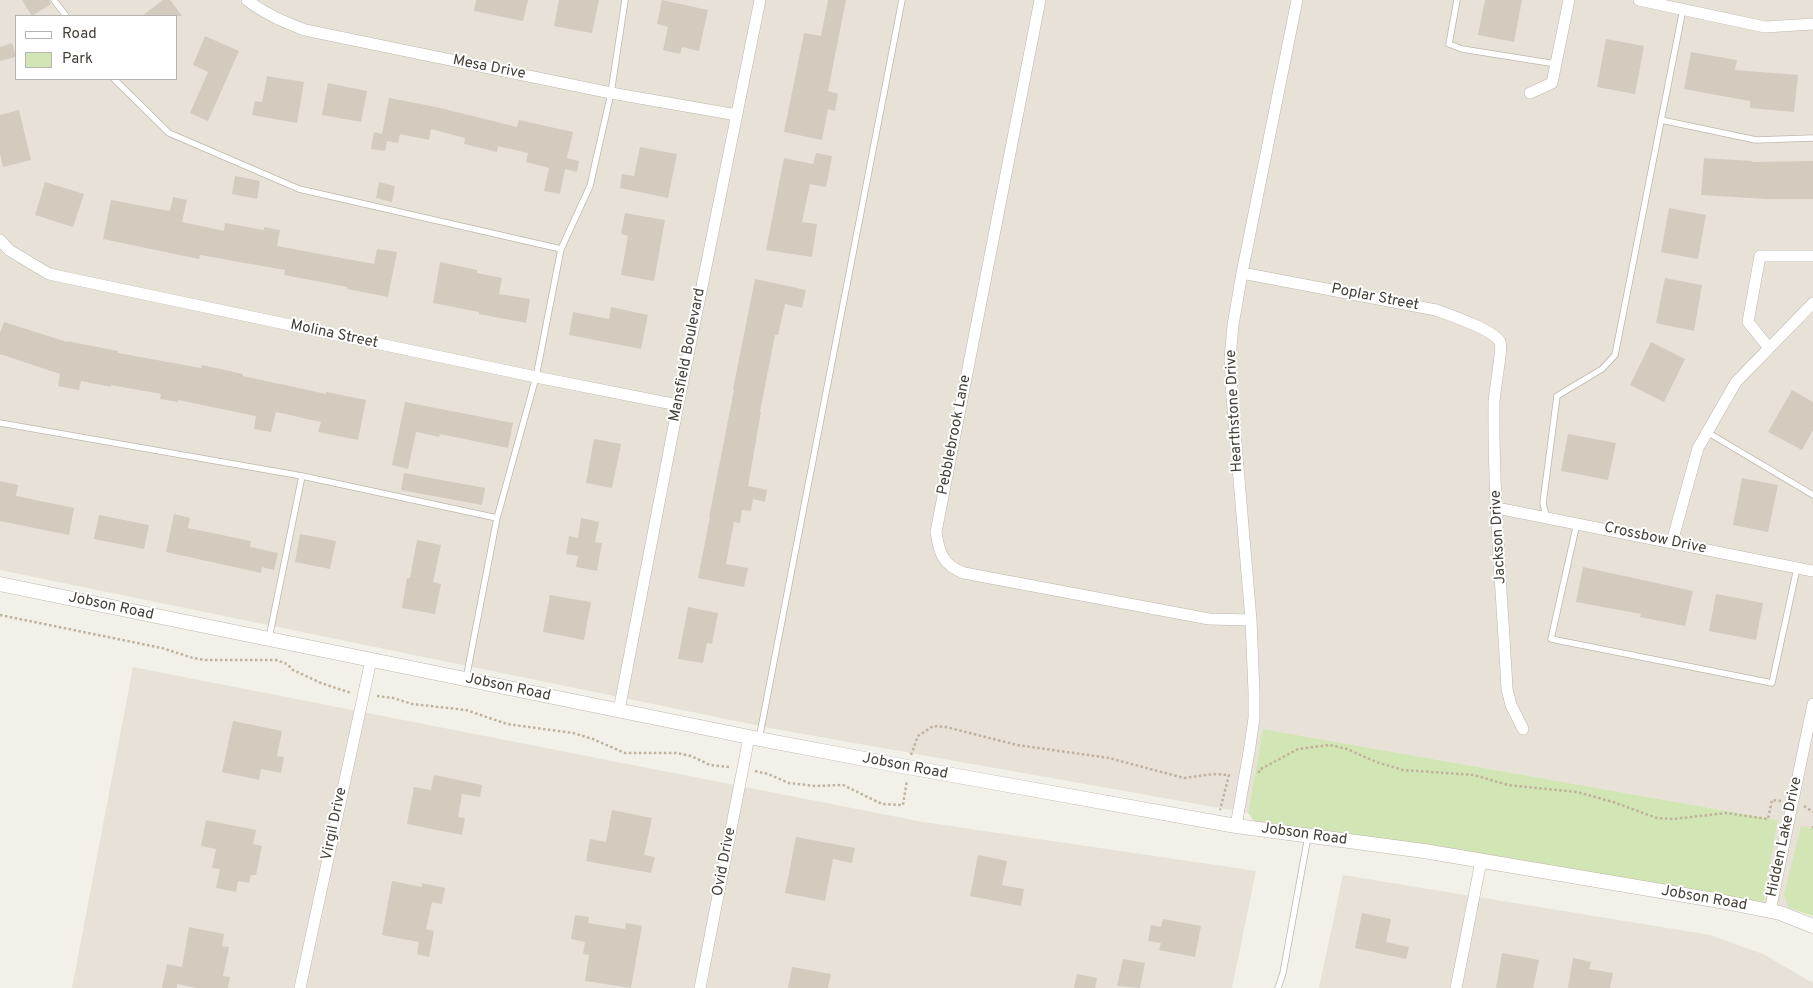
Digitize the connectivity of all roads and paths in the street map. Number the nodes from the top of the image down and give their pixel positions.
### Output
1 (54, 0) edge
2 (247, 0) edge
3 (625, 0) edge
4 (760, 0) edge
5 (902, 0) edge
6 (1040, 0) edge
7 (1297, 0) edge
8 (1457, 0) edge
9 (1569, 0) edge
10 (1640, 0) edge
11 (1683, 9) junction
12 (65, 15) edge
13 (1813, 24) edge
14 (1556, 64) junction
15 (115, 80) edge
16 (612, 92) junction
17 (1530, 93) dead end
18 (737, 115) junction
19 (1661, 120) junction
20 (1813, 138) edge
21 (0, 240) edge
22 (561, 249) junction
23 (1813, 256) edge
24 (1242, 273) junction
25 (1813, 304) edge
26 (1500, 343) joint
27 (1769, 348) junction
28 (536, 377) junction
29 (678, 405) junction
30 (0, 423) edge
31 (1707, 432) junction
32 (302, 476) junction
33 (1813, 495) edge
34 (1497, 508) junction
35 (1546, 516) junction
36 (497, 518) junction
37 (1577, 523) junction
38 (1672, 542) junction
39 (1797, 568) junction
40 (1813, 571) edge
41 (0, 584) edge
42 (1251, 620) junction
43 (268, 639) junction
44 (371, 660) junction
45 (466, 679) junction
46 (1813, 704) edge
47 (620, 710) junction
48 (1524, 729) dead end
49 (754, 738) junction
50 (1258, 779) dead end
51 (1792, 803) junction
52 (1236, 826) junction
53 (1813, 826) edge
54 (1813, 831) edge
55 (1308, 836) junction
56 (1481, 861) junction
57 (1770, 911) junction
58 (1813, 926) edge
59 (300, 988) edge
60 (700, 988) edge
61 (1278, 988) edge
62 (1456, 988) edge

1 - 12 lane
2 - 16 street, Mesa Drive
3 - 16 lane
4 - 18 street, Mansfield Boulevard
5 - 49 lane
6 - 42 street, Pebblebrook Lane
7 - 24 street, Hearthstone Drive
8 - 14 lane
9 - 14 street
10 - 11 street
11 - 13 street
11 - 19 lane
14 - 17 street
15 - 22 lane
16 - 18 street, Mesa Drive
16 - 22 lane
18 - 29 street, Mansfield Boulevard
19 - 20 lane
19 - 35 lane
21 - 28 street, Molina Street
22 - 28 lane
23 - 27 street
24 - 26 street, Poplar Street
24 - 42 street, Hearthstone Drive
25 - 27 street
26 - 34 street, Jackson Drive
27 - 31 street
28 - 29 street, Molina Street
28 - 36 lane
29 - 47 street, Mansfield Boulevard
30 - 32 lane
31 - 33 lane
31 - 38 street
32 - 36 lane
32 - 43 lane
34 - 35 street, Crossbow Drive
34 - 48 street, Jackson Drive
35 - 37 street, Crossbow Drive
36 - 45 lane
37 - 38 street, Crossbow Drive
37 - 39 lane
38 - 39 street, Crossbow Drive
39 - 40 street, Crossbow Drive
41 - 43 street, Jobson Road
42 - 52 street, Hearthstone Drive
43 - 44 street, Jobson Road
44 - 45 street, Jobson Road
44 - 59 street, Virgil Drive
45 - 47 street, Jobson Road
46 - 51 street, Hidden Lake Drive
47 - 49 street, Jobson Road
49 - 52 street, Jobson Road
49 - 60 street, Ovid Drive
50 - 51 path
51 - 57 street, Hidden Lake Drive
52 - 55 street, Jobson Road
53 - 54 path
55 - 56 street, Jobson Road
55 - 61 lane
56 - 57 street, Jobson Road
56 - 62 street
57 - 58 street, Jobson Road

